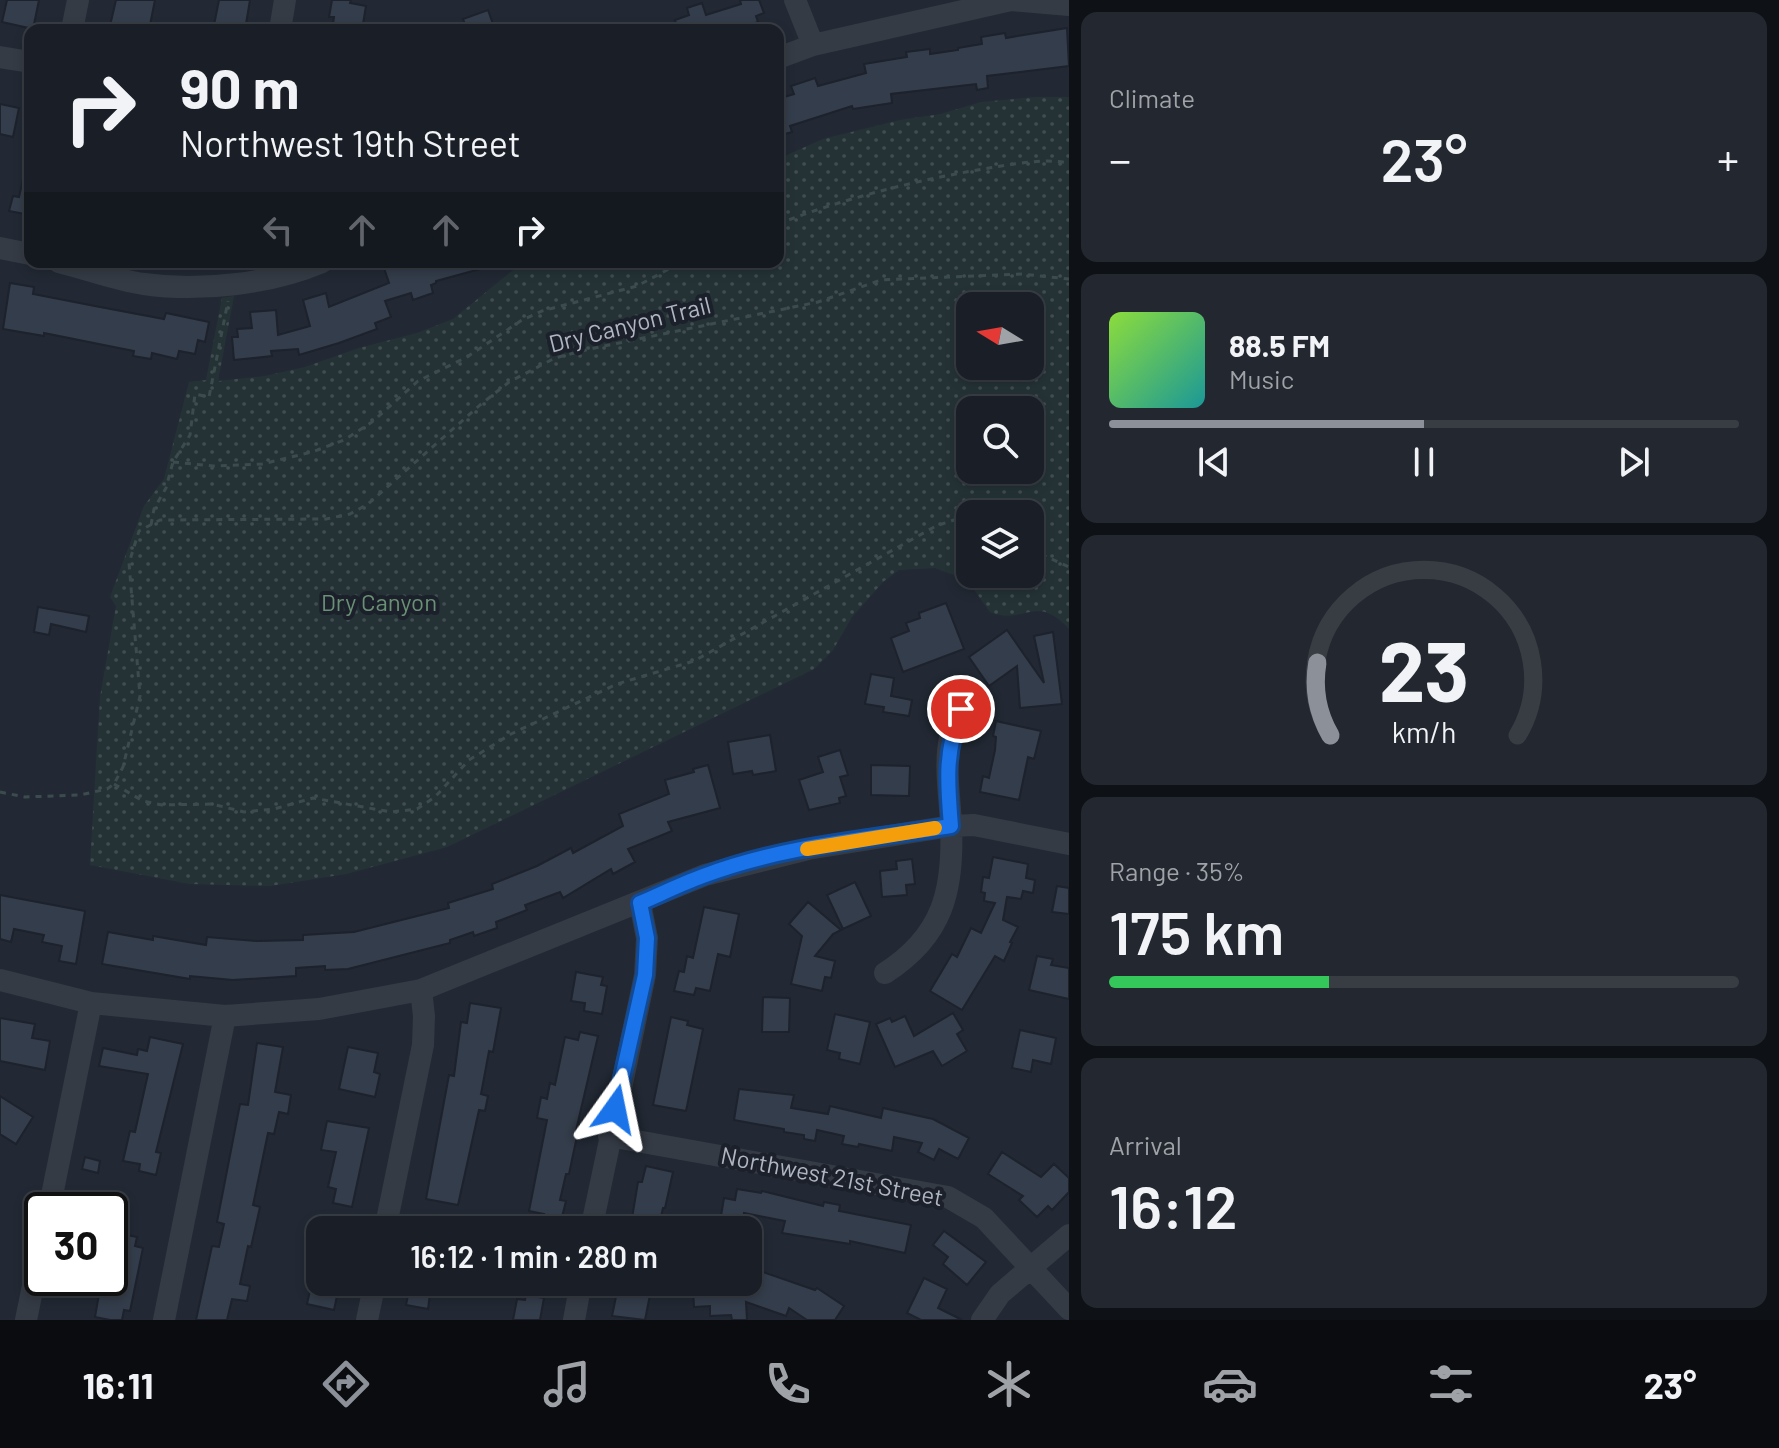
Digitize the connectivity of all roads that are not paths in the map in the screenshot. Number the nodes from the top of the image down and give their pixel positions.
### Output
1 (78, 0) edge
2 (285, 0) edge
3 (795, 0) edge
4 (1069, 5) edge
5 (73, 24) edge
6 (281, 24) edge
7 (813, 45) junction
8 (784, 56) edge
9 (0, 57) edge
10 (24, 61) edge
11 (0, 248) edge
12 (24, 253) edge
13 (82, 268) edge
14 (289, 268) edge
15 (244, 276) edge
16 (961, 709) dead end
17 (951, 826) junction
18 (1069, 844) edge
19 (640, 903) junction
20 (885, 973) dead end
21 (0, 980) edge
22 (421, 990) junction
23 (91, 1003) junction
24 (225, 1016) junction
25 (609, 1136) junction
26 (53, 1192) edge
27 (388, 1216) edge
28 (594, 1216) edge
29 (1069, 1235) edge
30 (1031, 1266) junction
31 (31, 1296) edge
32 (372, 1296) edge
33 (578, 1296) edge
34 (1069, 1309) edge
35 (26, 1320) edge
36 (164, 1320) edge
37 (367, 1320) edge
38 (574, 1320) edge
39 (982, 1320) edge

1 - 5 street
2 - 6 street
3 - 7 street
4 - 7 street
7 - 8 street
9 - 10 street
11 - 12 street
13 - 15 street
14 - 15 street
16 - 17 street
17 - 18 street
17 - 19 street
17 - 20 street
19 - 22 street
19 - 25 street
21 - 23 street
22 - 24 street
22 - 27 street
23 - 24 street
23 - 26 street
24 - 36 street
25 - 28 street
25 - 30 street, Northwest 21st Street
29 - 30 street
30 - 34 street, Northwest 21st Street
30 - 39 street
31 - 35 street
32 - 37 street
33 - 38 street

